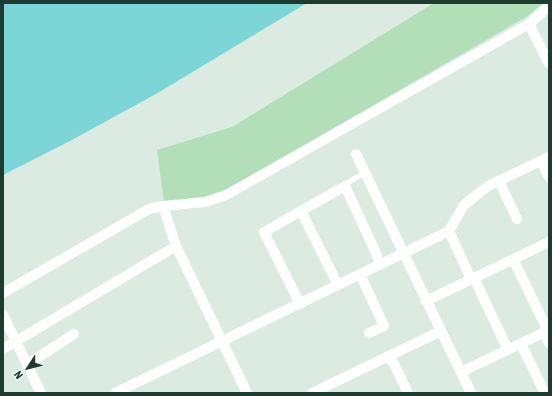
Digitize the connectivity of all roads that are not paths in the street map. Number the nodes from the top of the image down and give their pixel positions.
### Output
1 (549, 6) edge
2 (529, 24) junction
3 (549, 64) edge
4 (356, 154) dead end
5 (545, 159) edge
6 (364, 173) junction
7 (549, 177) edge
8 (499, 181) junction
9 (345, 186) junction
10 (163, 206) junction
11 (301, 211) junction
12 (517, 219) dead end
13 (449, 230) junction
14 (549, 242) edge
15 (176, 246) junction
16 (403, 253) junction
17 (513, 259) junction
18 (380, 265) junction
19 (360, 274) junction
20 (473, 279) junction
21 (338, 285) junction
22 (3, 293) edge
23 (426, 301) junction
24 (300, 304) junction
25 (3, 315) edge
26 (441, 331) junction
27 (547, 331) edge
28 (368, 333) dead end
29 (74, 334) dead end
30 (15, 342) junction
31 (222, 342) junction
32 (549, 343) edge
33 (521, 344) junction
34 (3, 350) edge
35 (508, 350) junction
36 (388, 356) junction
37 (28, 364) junction
38 (461, 372) junction
39 (318, 392) edge
40 (41, 393) edge
41 (115, 393) edge
42 (247, 393) edge
43 (408, 393) edge
44 (471, 393) edge
45 (545, 393) edge

1 - 2 street
2 - 3 street
2 - 10 street
4 - 6 street
5 - 7 street
5 - 8 street
6 - 9 lane
6 - 16 street
8 - 12 street
8 - 13 street
9 - 11 street
9 - 18 street
10 - 15 street
10 - 22 street
11 - 21 street
11 - 24 street
13 - 16 street
13 - 20 street
14 - 17 street
15 - 30 street
15 - 31 street
16 - 18 street
16 - 23 street
17 - 20 street
17 - 27 street
18 - 19 street
19 - 21 street
19 - 28 street
20 - 23 street
20 - 35 street
21 - 24 street
23 - 26 street
24 - 31 street
25 - 30 street
26 - 36 street
26 - 38 street
27 - 32 street
27 - 33 street
29 - 37 street
30 - 34 street
30 - 37 street
31 - 41 street
31 - 42 street
33 - 35 street
33 - 45 street
35 - 38 street
36 - 39 street
36 - 43 street
37 - 40 street
38 - 44 street

